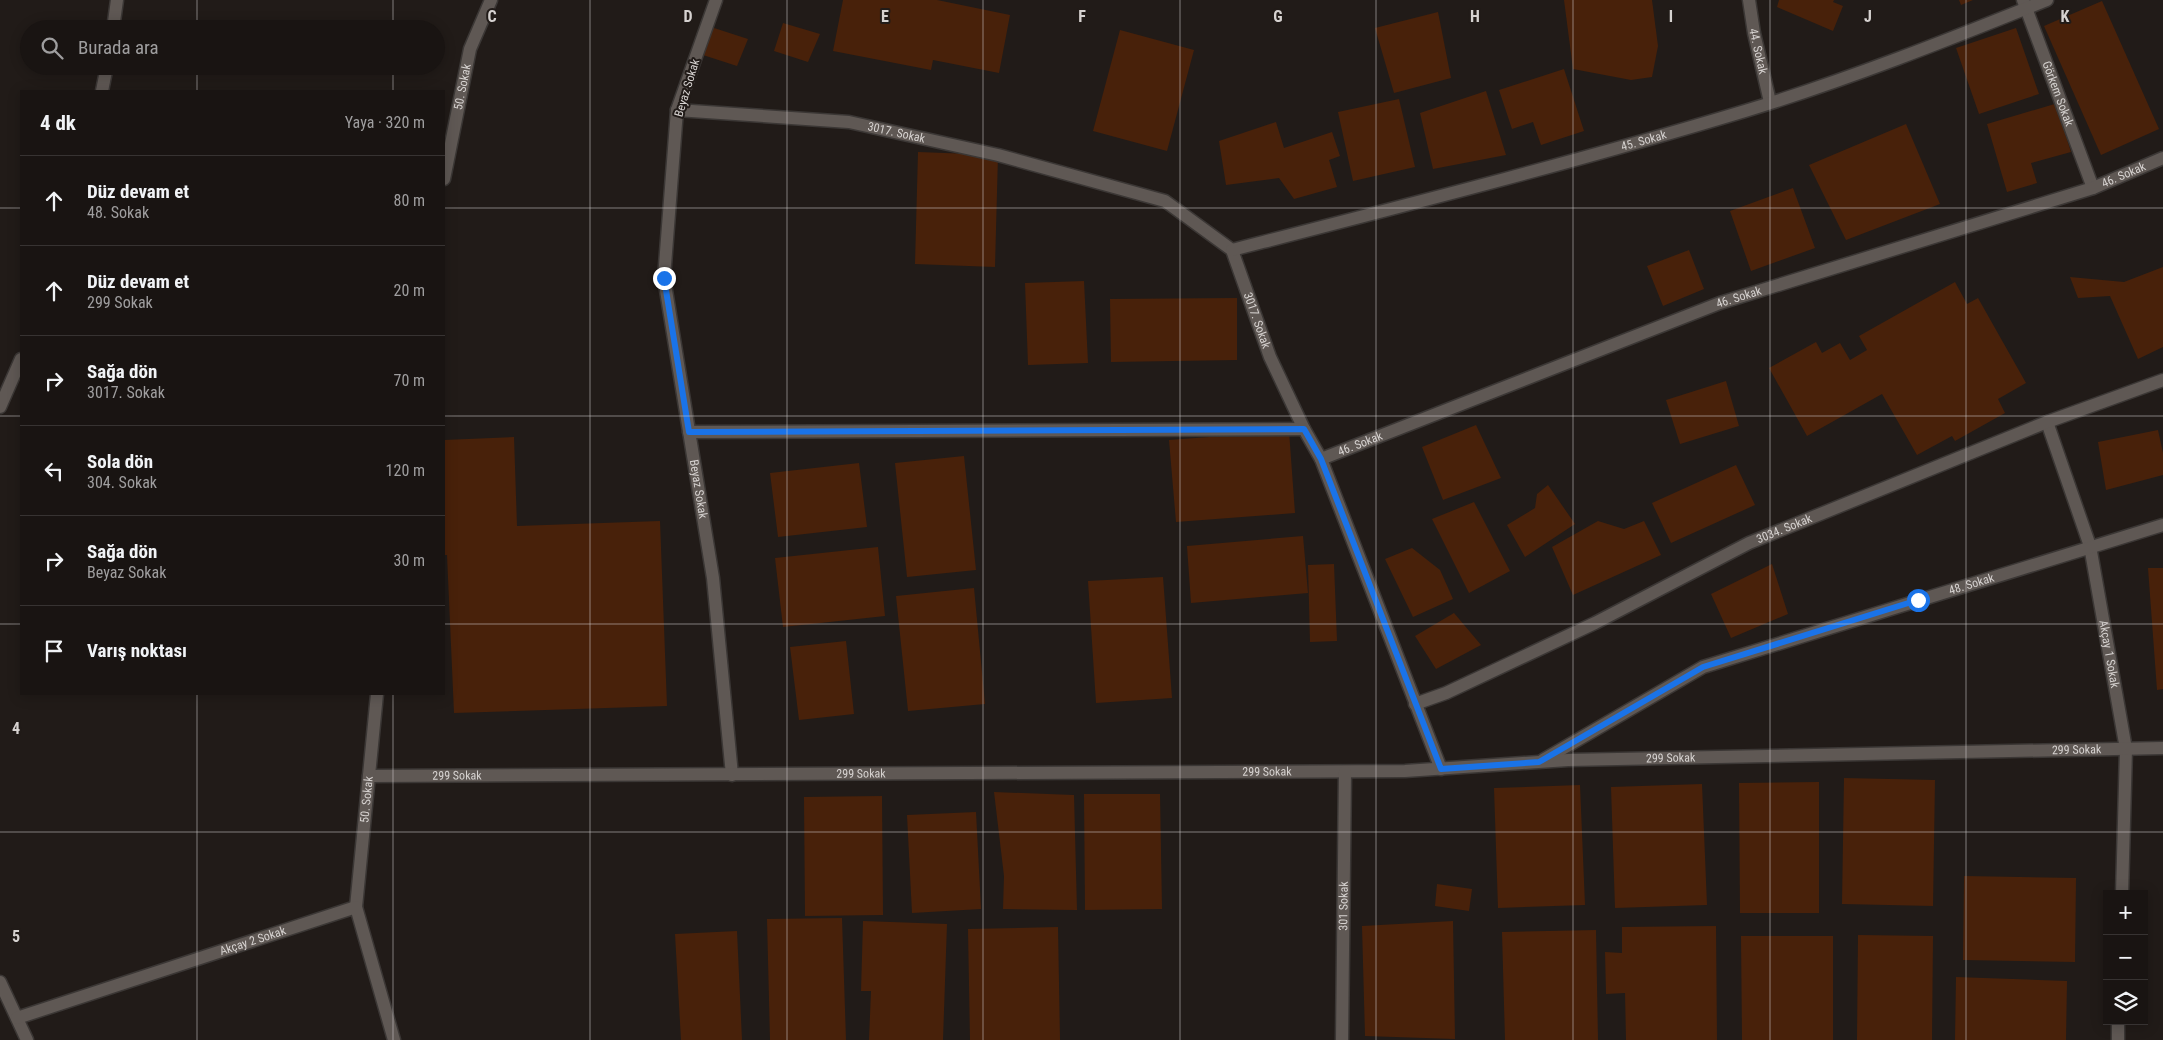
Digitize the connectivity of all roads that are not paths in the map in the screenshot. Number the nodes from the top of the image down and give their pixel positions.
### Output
1 (117, 0) edge
2 (491, 0) edge
3 (716, 0) edge
4 (1749, 0) edge
5 (2047, 0) edge
6 (2025, 4) edge
7 (114, 20) edge
8 (105, 75) edge
9 (102, 90) edge
10 (1770, 102) junction
11 (677, 110) junction
12 (2163, 158) edge
13 (445, 174) edge
14 (2093, 188) junction
15 (1232, 250) junction
16 (20, 360) edge
17 (2163, 380) edge
18 (0, 407) edge
19 (2047, 422) junction
20 (1304, 429) junction
21 (689, 432) junction
22 (1321, 459) junction
23 (2163, 525) edge
24 (2090, 546) junction
25 (377, 695) edge
26 (1416, 704) junction
27 (2163, 748) edge
28 (2126, 749) junction
29 (1539, 762) junction
30 (1441, 769) junction
31 (1345, 772) junction
32 (732, 774) junction
33 (370, 776) junction
34 (2122, 890) edge
35 (356, 907) junction
36 (0, 982) edge
37 (17, 1018) junction
38 (2118, 1025) edge
39 (27, 1040) edge
40 (394, 1040) edge
41 (1342, 1040) edge
42 (2118, 1040) edge

1 - 7 street
2 - 13 street, 50. Sokak
3 - 11 street, Beyaz Sokak
4 - 10 street, 44. Sokak
5 - 6 street, 45. Sokak
6 - 10 street, 45. Sokak
6 - 14 street, Görkem Sokak
8 - 9 street
10 - 15 street, 45. Sokak
11 - 15 street, 3017. Sokak
11 - 21 street, Beyaz Sokak
12 - 14 street, 46. Sokak
14 - 22 street, 46. Sokak
15 - 20 street, 3017. Sokak
16 - 18 street
17 - 19 street, 3034. Sokak
19 - 24 street, Akçay 1 Sokak
19 - 26 street, 3034. Sokak
20 - 21 street
20 - 22 street, 3017. Sokak
21 - 32 street, Beyaz Sokak
22 - 26 street, 3017. Sokak
23 - 24 street, 48. Sokak
24 - 28 street, Akçay 1 Sokak
24 - 29 street, 48. Sokak
25 - 33 street, 50. Sokak
26 - 30 street, 3017. Sokak
27 - 28 street, 299 Sokak
28 - 29 street, 299 Sokak
28 - 34 street, Akçay 1 Sokak
29 - 30 street, 299 Sokak
30 - 31 street, 299 Sokak
31 - 32 street, 299 Sokak
31 - 41 street, 301 Sokak
32 - 33 street, 299 Sokak
33 - 35 street, 50. Sokak
35 - 37 street, Akçay 2 Sokak
35 - 40 street
36 - 37 street
37 - 39 street
38 - 42 street

